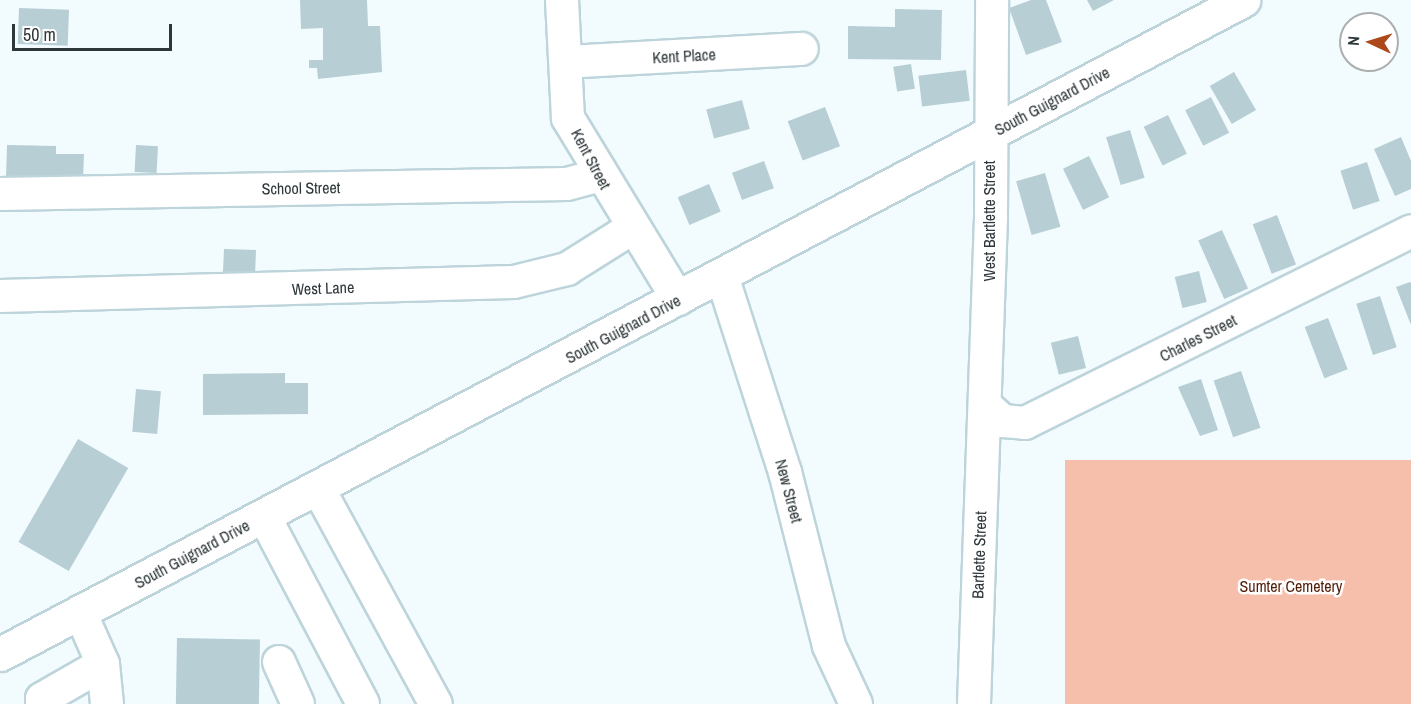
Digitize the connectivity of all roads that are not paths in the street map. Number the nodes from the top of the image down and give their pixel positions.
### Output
1 (562, 0) edge
2 (992, 0) edge
3 (1243, 0) edge
4 (801, 49) dead end
5 (566, 63) junction
6 (989, 134) junction
7 (600, 175) junction
8 (0, 194) edge
9 (632, 228) junction
10 (1411, 231) edge
11 (722, 276) junction
12 (0, 297) edge
13 (678, 299) junction
14 (985, 405) junction
15 (318, 488) junction
16 (264, 516) junction
17 (80, 612) junction
18 (0, 654) edge
19 (279, 662) dead end
20 (103, 664) junction
21 (42, 704) edge
22 (107, 704) edge
23 (298, 704) edge
24 (363, 704) edge
25 (435, 704) edge
26 (856, 704) edge
27 (974, 704) edge

1 - 5 street, Kent Street
2 - 6 street, West Bartlette Street
3 - 6 highway, South Guignard Drive
4 - 5 street, Kent Place
5 - 7 street, Kent Street
6 - 11 highway, South Guignard Drive
6 - 14 street, West Bartlette Street
7 - 8 street, School Street
7 - 9 street, Kent Street
9 - 12 street, West Lane
9 - 13 street, Kent Street
10 - 14 street, Charles Street
11 - 13 highway, South Guignard Drive
11 - 26 street, New Street
13 - 15 highway, South Guignard Drive
14 - 27 street, Bartlette Street
15 - 16 highway, South Guignard Drive
15 - 25 street
16 - 17 highway, South Guignard Drive
16 - 24 street
17 - 18 highway, South Guignard Drive
17 - 20 street
19 - 23 street
20 - 21 street
20 - 22 street

